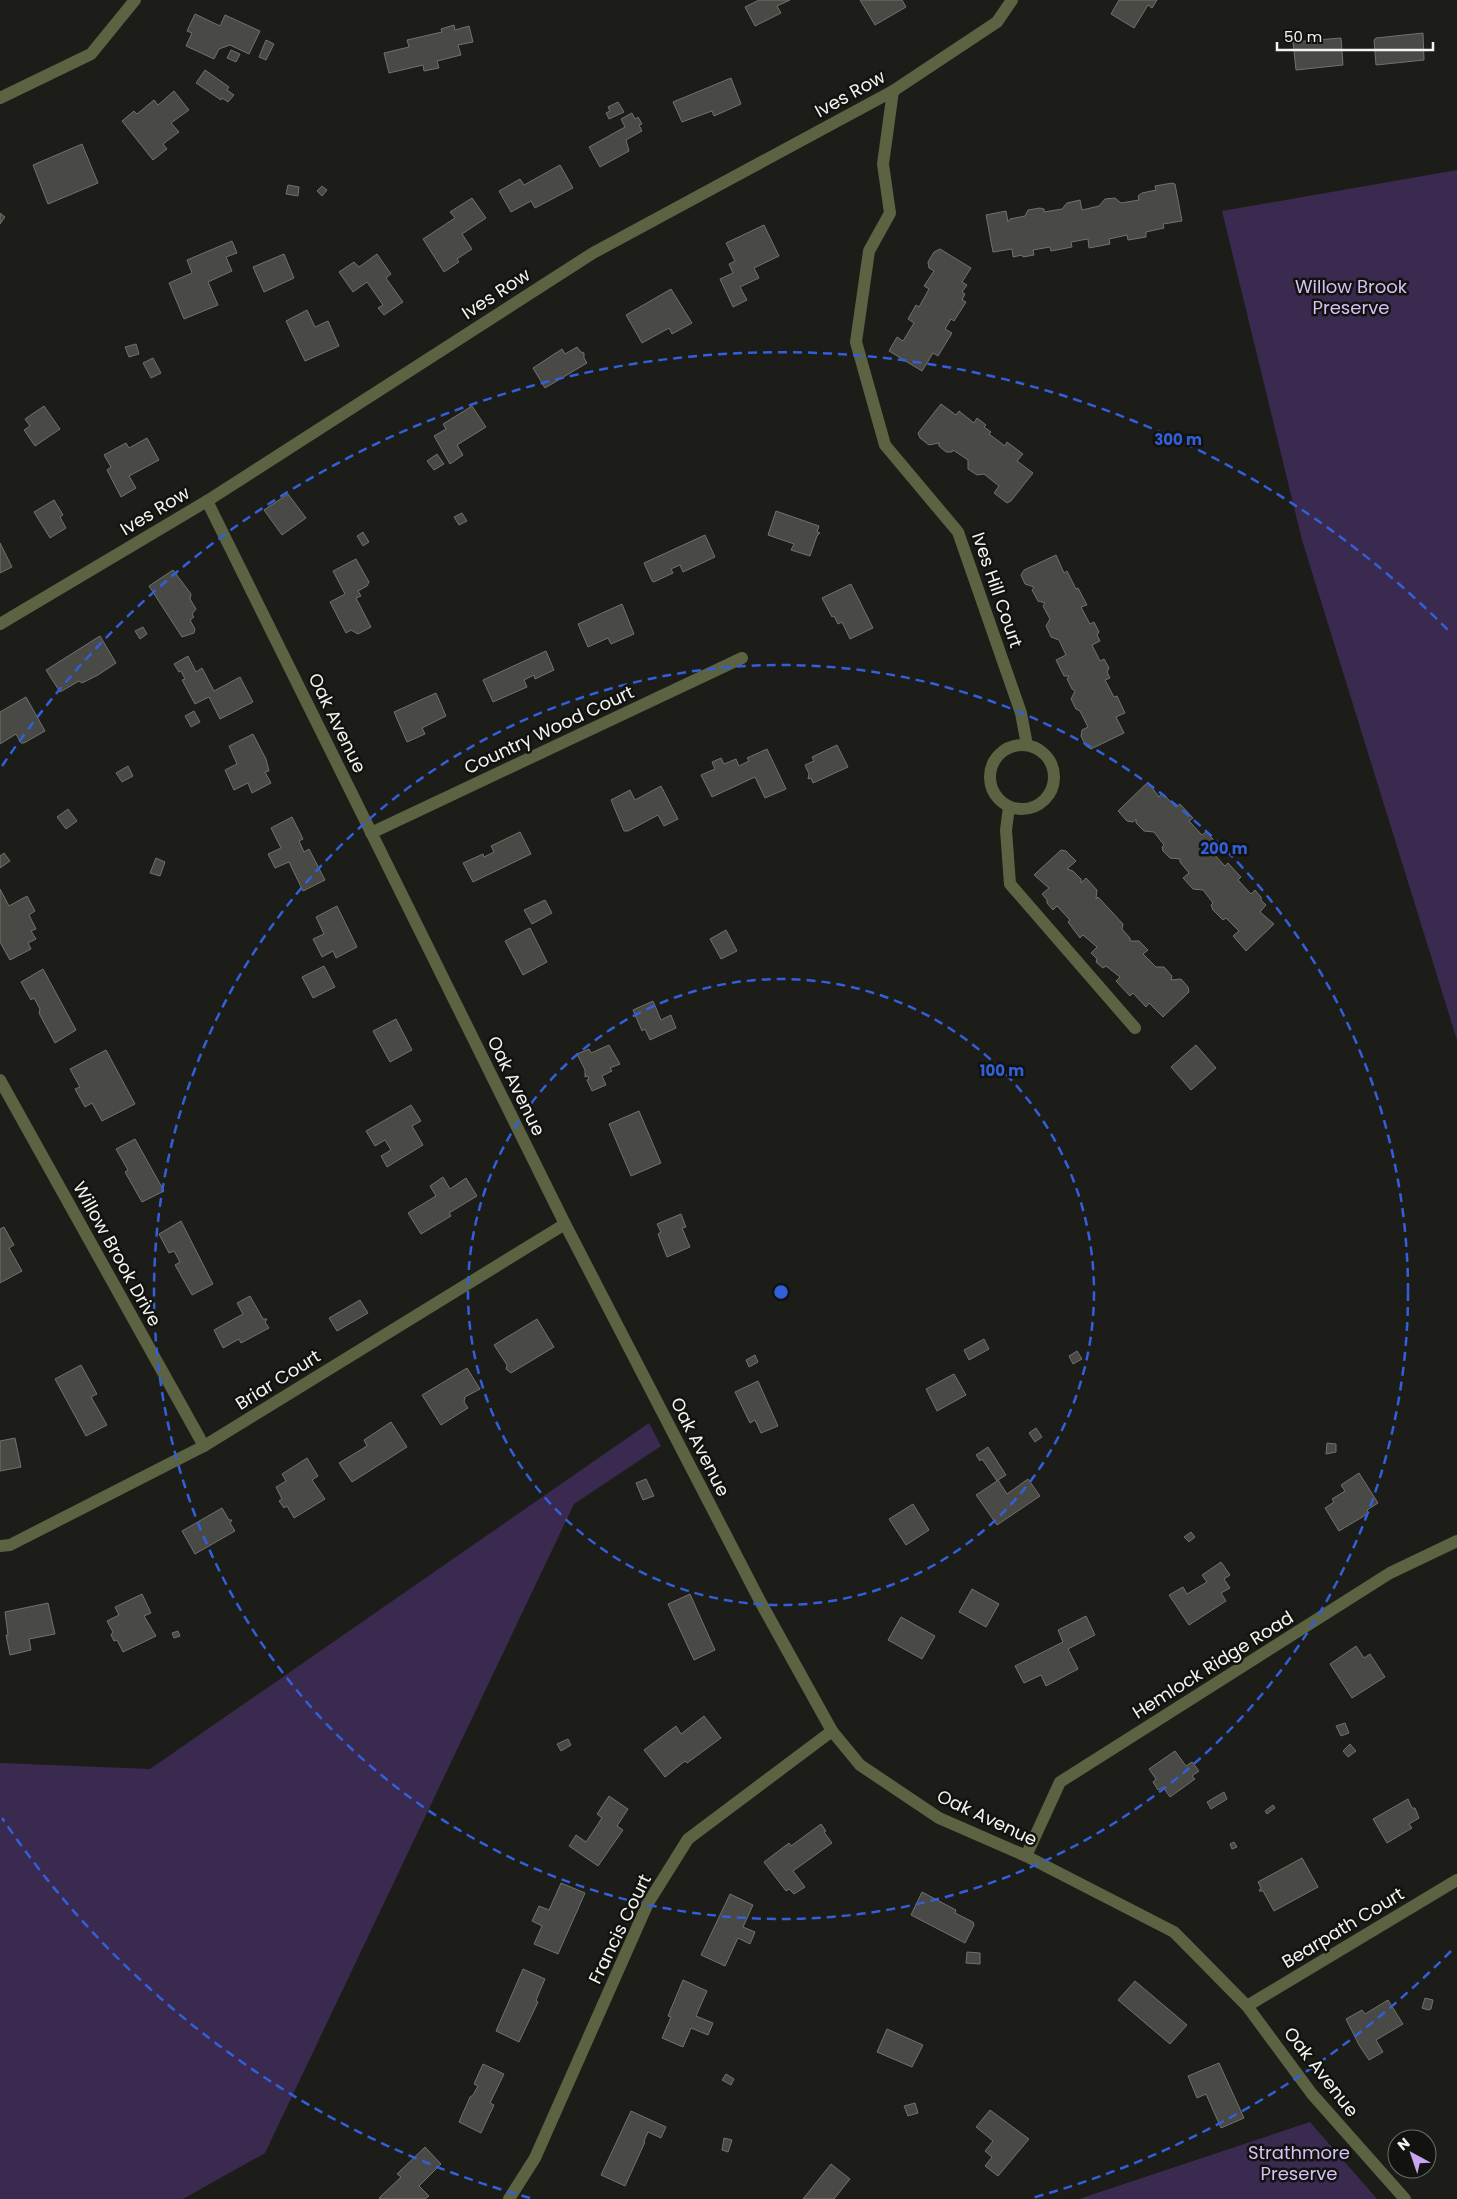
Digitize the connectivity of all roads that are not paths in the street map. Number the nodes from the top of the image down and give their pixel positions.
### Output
1 (134, 0) edge
2 (1012, 0) edge
3 (893, 91) junction
4 (0, 98) edge
5 (207, 501) junction
6 (0, 624) edge
7 (742, 658) dead end
8 (1028, 745) junction
9 (1009, 807) junction
10 (372, 833) junction
11 (1135, 1028) dead end
12 (0, 1080) edge
13 (565, 1224) junction
14 (204, 1446) junction
15 (1457, 1541) edge
16 (0, 1546) edge
17 (832, 1731) junction
18 (1026, 1856) junction
19 (1457, 1880) edge
20 (1247, 2006) junction
21 (509, 2199) edge
22 (1405, 2199) edge

1 - 4 street
2 - 3 street, Ives Row
3 - 5 street, Ives Row
3 - 8 street, Ives Hill Court
5 - 6 street, Ives Row
5 - 10 street, Oak Avenue
7 - 10 street, Country Wood Court
8 - 9 street
8 - 9 street
9 - 11 street
10 - 13 street, Oak Avenue
12 - 14 street, Willow Brook Drive
13 - 14 street, Briar Court
13 - 17 street, Oak Avenue
14 - 16 street, Briar Court
15 - 18 street, Hemlock Ridge Road
17 - 18 street, Oak Avenue
17 - 21 street, Francis Court
18 - 20 street, Oak Avenue
19 - 20 street, Bearpath Court
20 - 22 street, Oak Avenue

